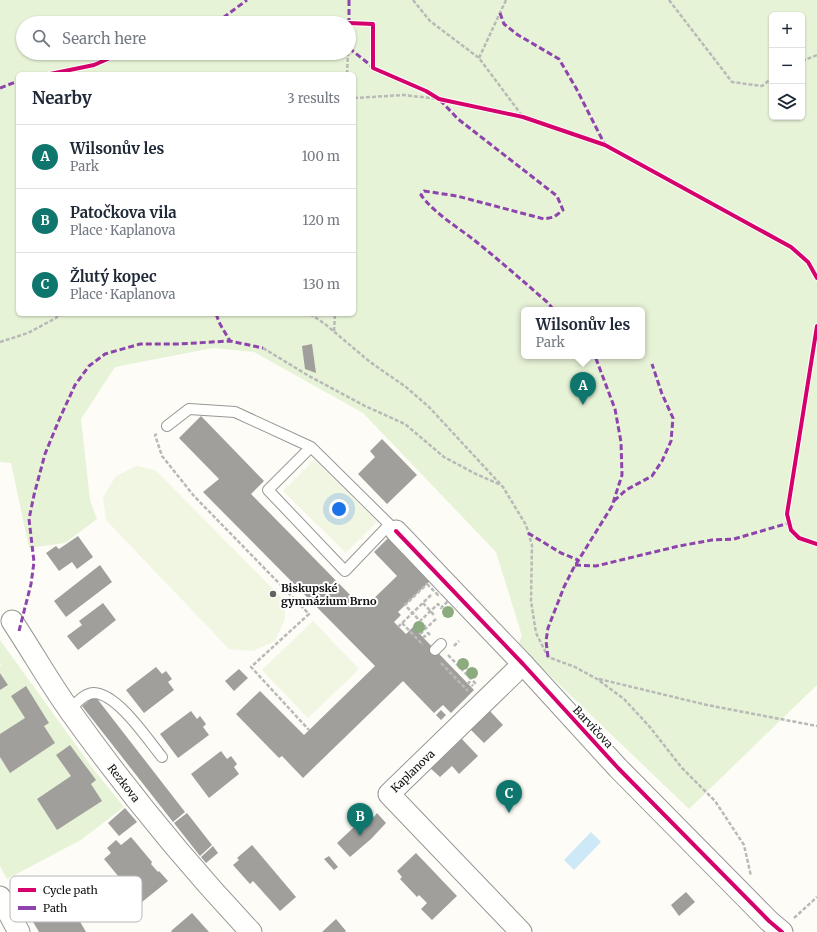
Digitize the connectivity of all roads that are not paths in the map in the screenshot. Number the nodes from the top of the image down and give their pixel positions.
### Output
1 (167, 426) road end
2 (311, 447) junction
3 (393, 528) junction
4 (12, 622) dead end
5 (523, 664) junction
6 (69, 710) junction
7 (162, 757) dead end
8 (0, 897) edge
9 (10, 915) edge
10 (14, 922) edge
11 (781, 931) edge
12 (19, 932) edge
13 (251, 932) edge
14 (521, 932) edge

1 - 2 lane
2 - 3 lane
2 - 3 lane
3 - 5 street, Barvičova
4 - 6 street, Rezkova
5 - 11 street, Barvičova
5 - 14 street, Kaplanova
6 - 7 lane
6 - 13 street, Rezkova
8 - 9 street
10 - 12 street

